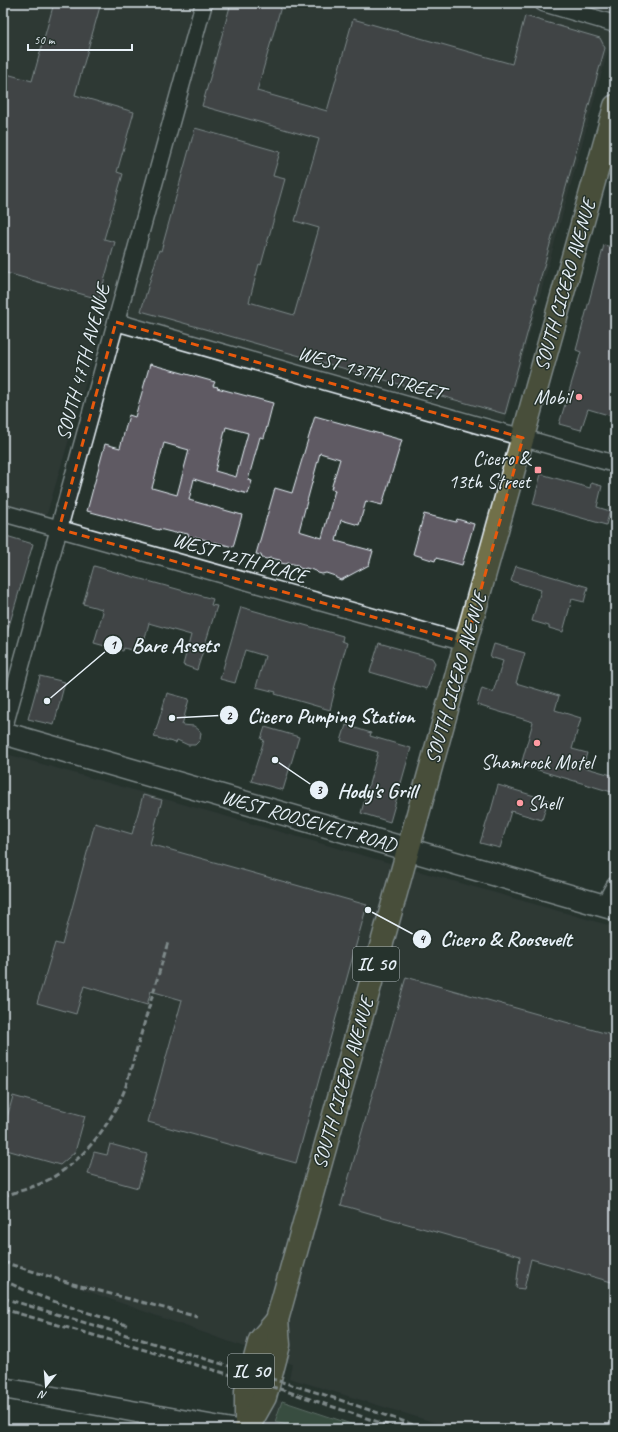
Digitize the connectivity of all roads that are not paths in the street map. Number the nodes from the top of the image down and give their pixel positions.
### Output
1 (204, 3) edge
2 (543, 3) edge
3 (615, 24) edge
4 (615, 106) edge
5 (116, 322) junction
6 (523, 438) junction
7 (615, 464) edge
8 (3, 513) edge
9 (59, 529) junction
10 (466, 643) junction
11 (3, 732) edge
12 (408, 849) junction
13 (615, 885) edge
14 (609, 907) edge
15 (3, 1388) edge
16 (232, 1429) edge
17 (246, 1429) edge

1 - 5 street, SOUTH 47TH AVENUE
2 - 3 street
4 - 6 main road, SOUTH CICERO AVENUE / IL 50
5 - 6 street, WEST 13TH STREET
5 - 9 street, SOUTH 47TH AVENUE
6 - 7 street, WEST 13TH STREET
6 - 10 main road, SOUTH CICERO AVENUE / IL 50
8 - 9 street, WEST 12TH PLACE
9 - 10 street, WEST 12TH PLACE
9 - 11 street, SOUTH 47TH AVENUE
10 - 12 main road, SOUTH CICERO AVENUE / IL 50
11 - 12 main road, WEST ROOSEVELT ROAD
12 - 14 main road, WEST ROOSEVELT ROAD
12 - 17 main road, SOUTH CICERO AVENUE / IL 50
13 - 14 street
15 - 16 street

